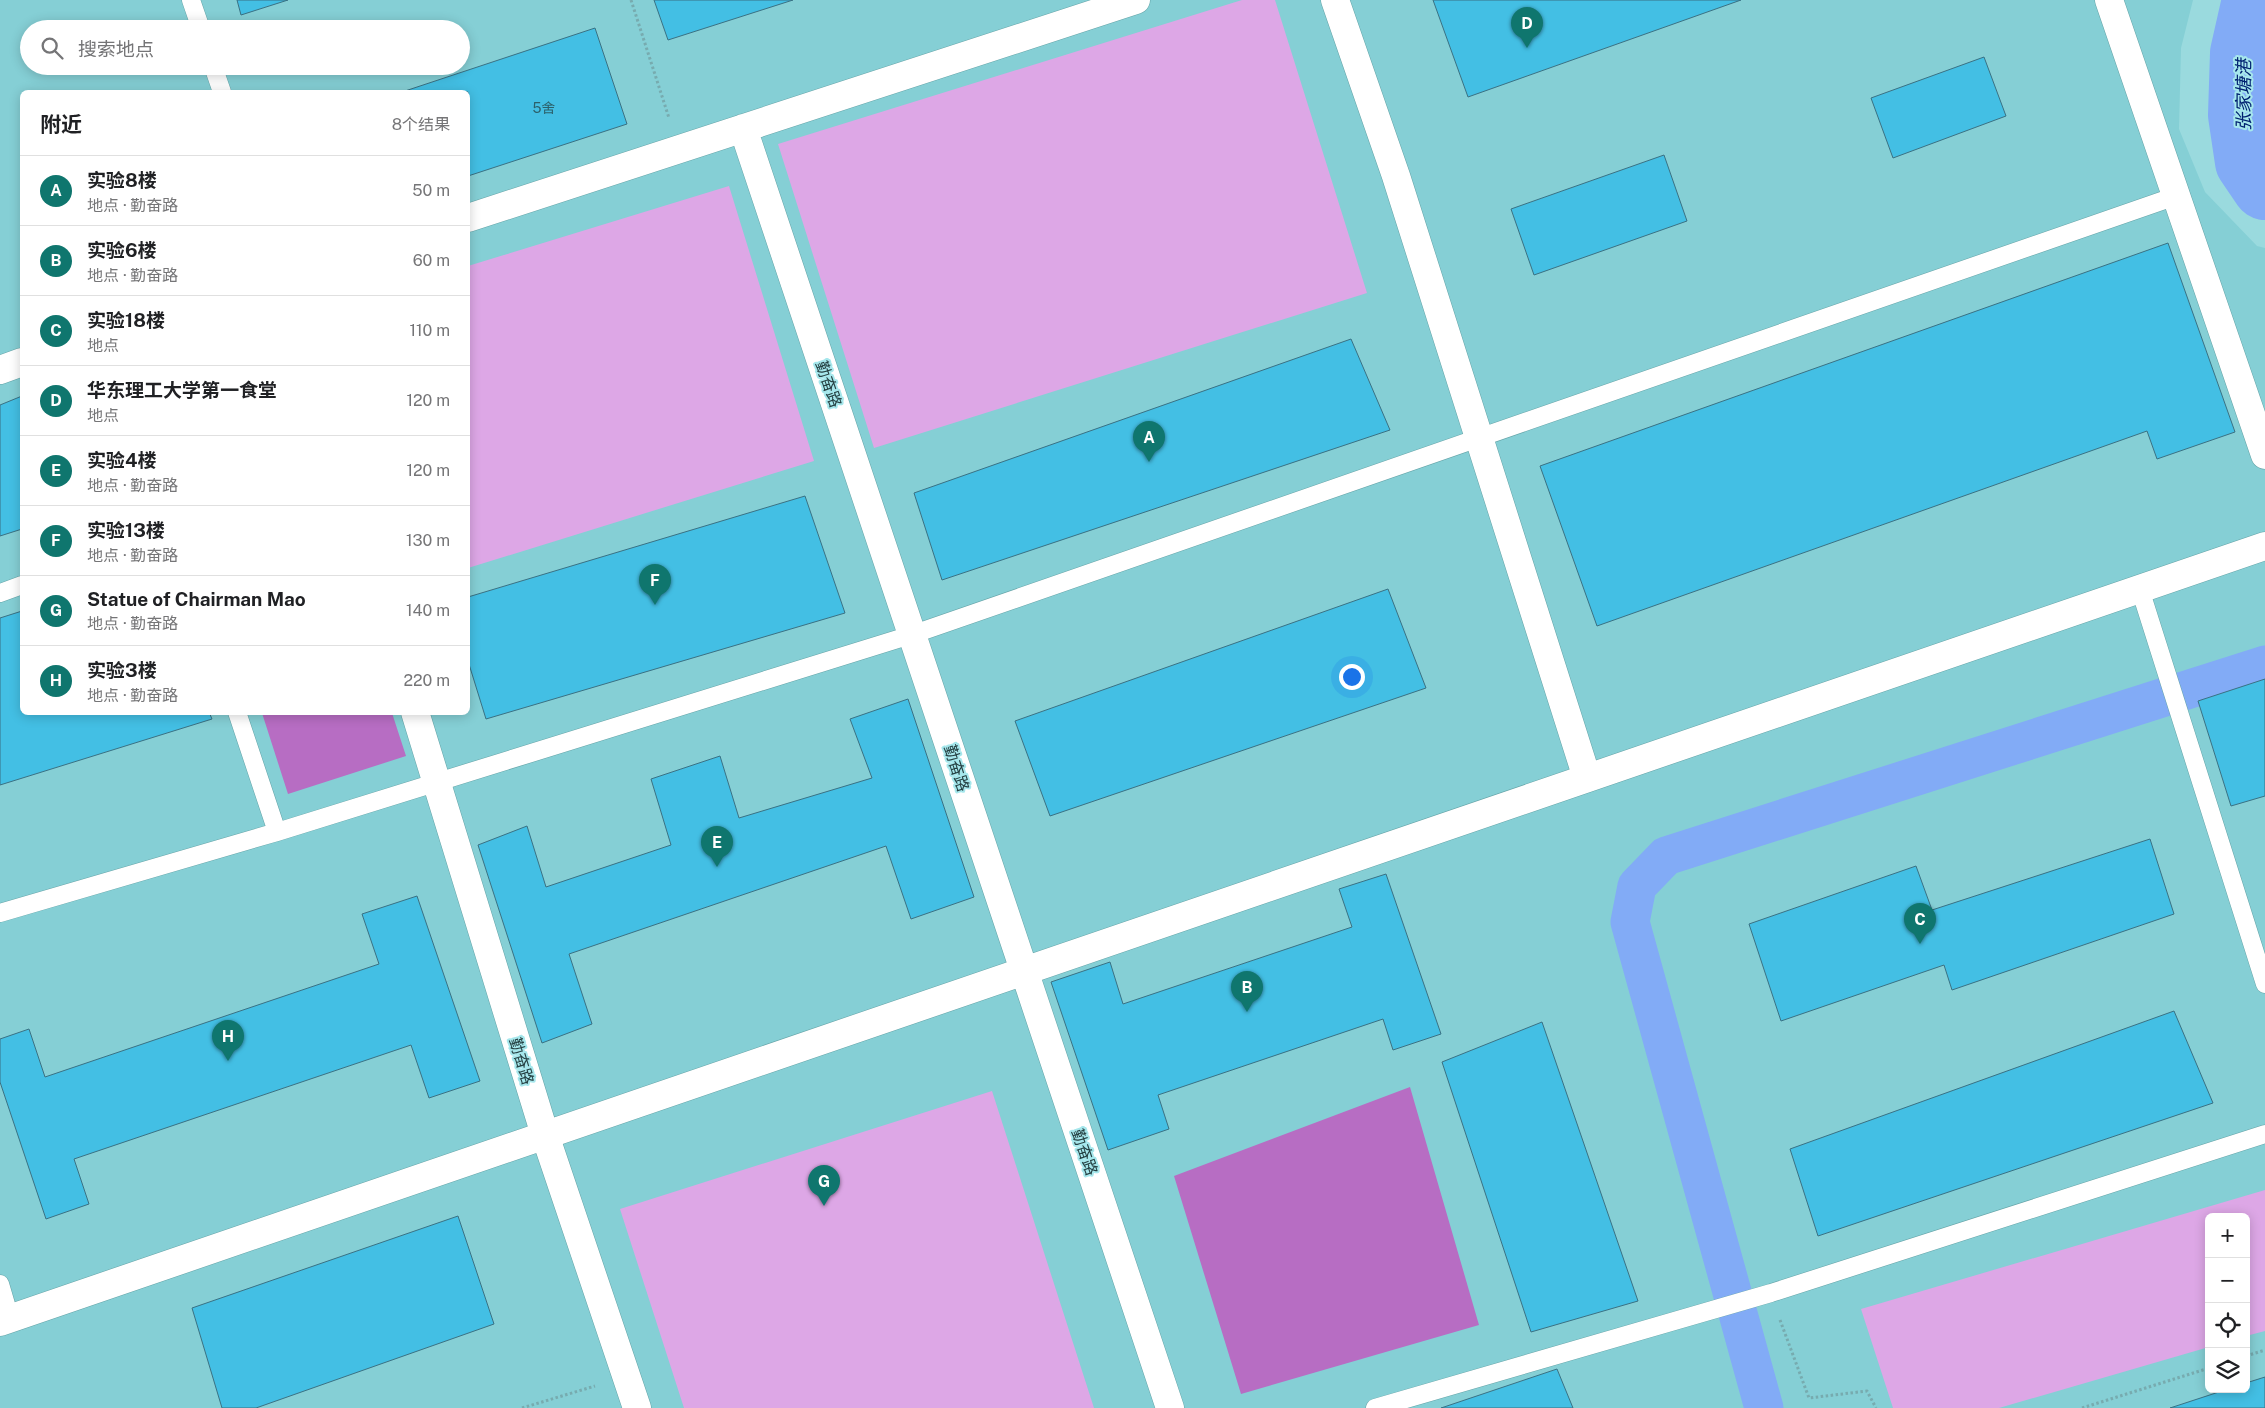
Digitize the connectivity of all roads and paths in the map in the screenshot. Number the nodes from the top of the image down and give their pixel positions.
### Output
1 (191, 0) edge
2 (631, 0) edge
3 (1136, 0) edge
4 (1335, 0) edge
5 (2109, 0) edge
6 (198, 20) edge
7 (216, 75) edge
8 (221, 90) edge
9 (743, 128) junction
10 (679, 148) junction
11 (2176, 196) junction
12 (470, 217) edge
13 (20, 363) edge
14 (0, 370) edge
15 (1479, 438) junction
16 (2265, 455) edge
17 (2265, 546) edge
18 (20, 586) edge
19 (2140, 589) junction
20 (0, 593) edge
21 (914, 634) junction
22 (238, 715) edge
23 (416, 715) edge
24 (1587, 778) junction
25 (436, 783) junction
26 (277, 832) junction
27 (0, 914) edge
28 (1024, 972) junction
29 (2265, 984) edge
30 (2265, 1134) edge
31 (545, 1136) junction
32 (0, 1284) edge
33 (1771, 1293) junction
34 (5, 1320) edge
35 (2265, 1350) edge
36 (2250, 1355) edge
37 (2205, 1369) edge
38 (627, 1377) junction
39 (522, 1408) edge
40 (637, 1408) edge
41 (1170, 1408) edge
42 (1375, 1408) edge
43 (1876, 1408) edge
44 (2082, 1408) edge

1 - 6 lane
2 - 10 path
3 - 9 street
4 - 15 street
5 - 11 street
7 - 8 lane
9 - 10 street
9 - 21 street, 勤奋路
10 - 12 street
11 - 15 lane
11 - 16 street
13 - 14 street
15 - 21 lane
15 - 24 street
17 - 19 street
18 - 20 lane
19 - 24 street
19 - 29 lane
21 - 25 lane
21 - 28 street, 勤奋路
22 - 26 lane
23 - 25 street, 勤奋路
24 - 28 street
25 - 26 lane
25 - 31 street, 勤奋路
26 - 27 lane
28 - 31 street
28 - 41 street, 勤奋路
30 - 33 lane
31 - 34 street
31 - 38 street, 勤奋路
32 - 34 lane
33 - 42 lane
33 - 43 path
35 - 36 path
37 - 44 path
38 - 39 path
38 - 40 street, 勤奋路

